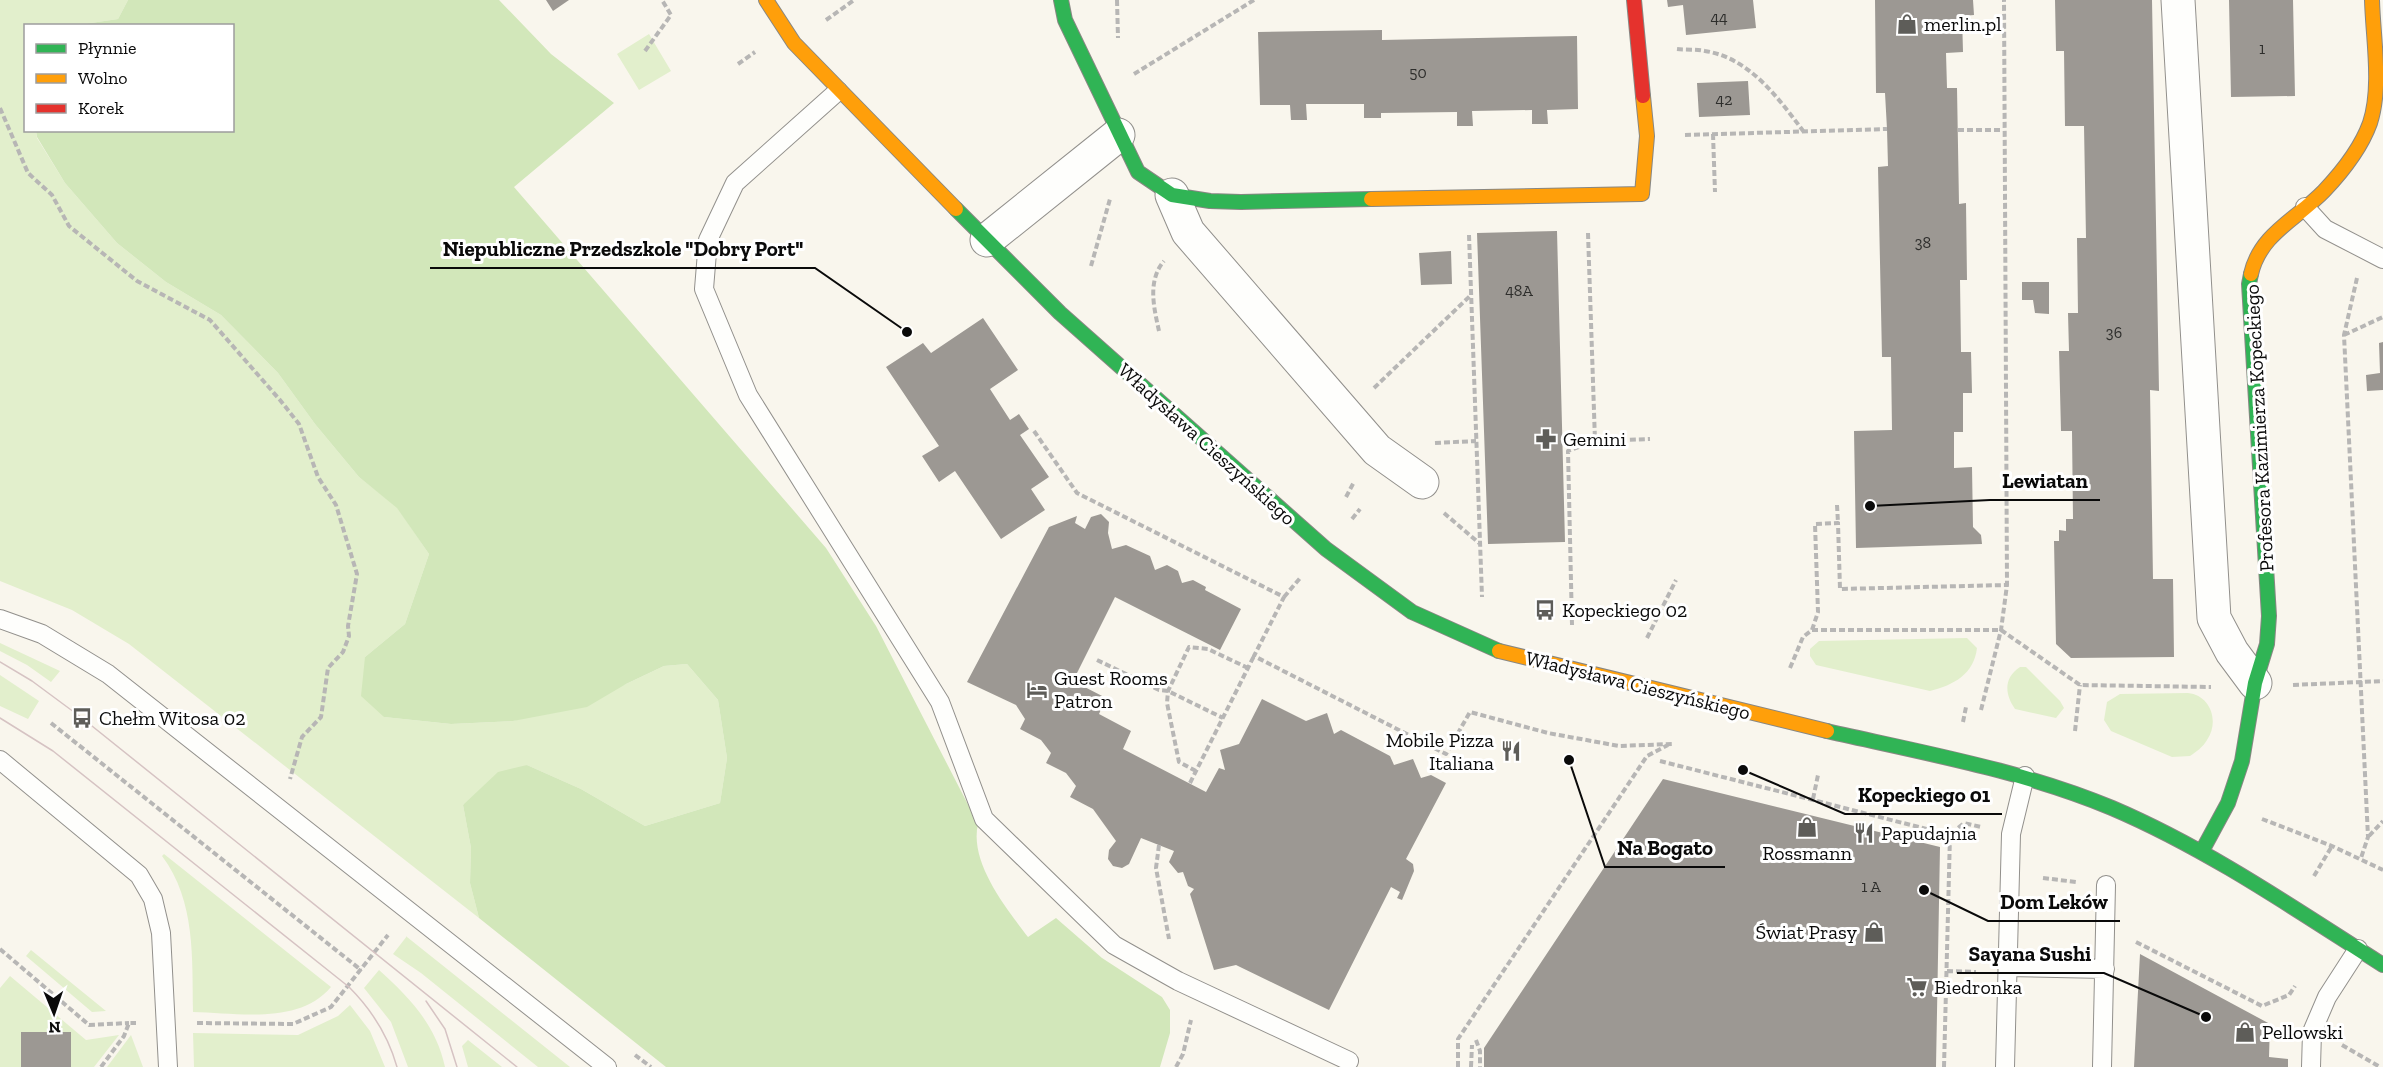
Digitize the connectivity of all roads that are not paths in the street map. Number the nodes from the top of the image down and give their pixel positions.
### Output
1 (766, 0) edge
2 (1061, 0) edge
3 (1634, 0) edge
4 (2178, 0) edge
5 (2372, 0) edge
6 (838, 91) junction
7 (1118, 135) junction
8 (1172, 195) junction
9 (2305, 207) junction
10 (987, 240) junction
11 (2383, 259) edge
12 (1422, 482) road end
13 (0, 619) edge
14 (2255, 685) junction
15 (0, 760) edge
16 (2025, 776) junction
17 (2202, 851) junction
18 (2106, 885) road end
19 (2358, 949) junction
20 (2383, 965) edge
21 (2007, 967) junction
22 (2104, 969) junction
23 (1349, 1061) dead end
24 (168, 1067) edge
25 (608, 1067) edge
26 (2005, 1067) edge
27 (2102, 1067) edge
28 (2311, 1067) edge

1 - 6 street, Władysława Cieszyńskiego
2 - 7 street
3 - 8 street
4 - 14 street
5 - 9 street, Profesora Kazimierza Kopeckiego
6 - 10 street, Władysława Cieszyńskiego
6 - 23 lane
7 - 8 street
7 - 10 street
8 - 12 street
9 - 11 lane
9 - 14 street, Profesora Kazimierza Kopeckiego
10 - 16 street, Władysława Cieszyńskiego
13 - 25 lane
14 - 17 street, Profesora Kazimierza Kopeckiego
15 - 24 lane
16 - 17 street, Władysława Cieszyńskiego
16 - 21 lane
17 - 19 street, Władysława Cieszyńskiego
18 - 22 lane
19 - 20 street, Władysława Cieszyńskiego
19 - 28 lane
21 - 22 lane
21 - 26 lane
22 - 27 lane

